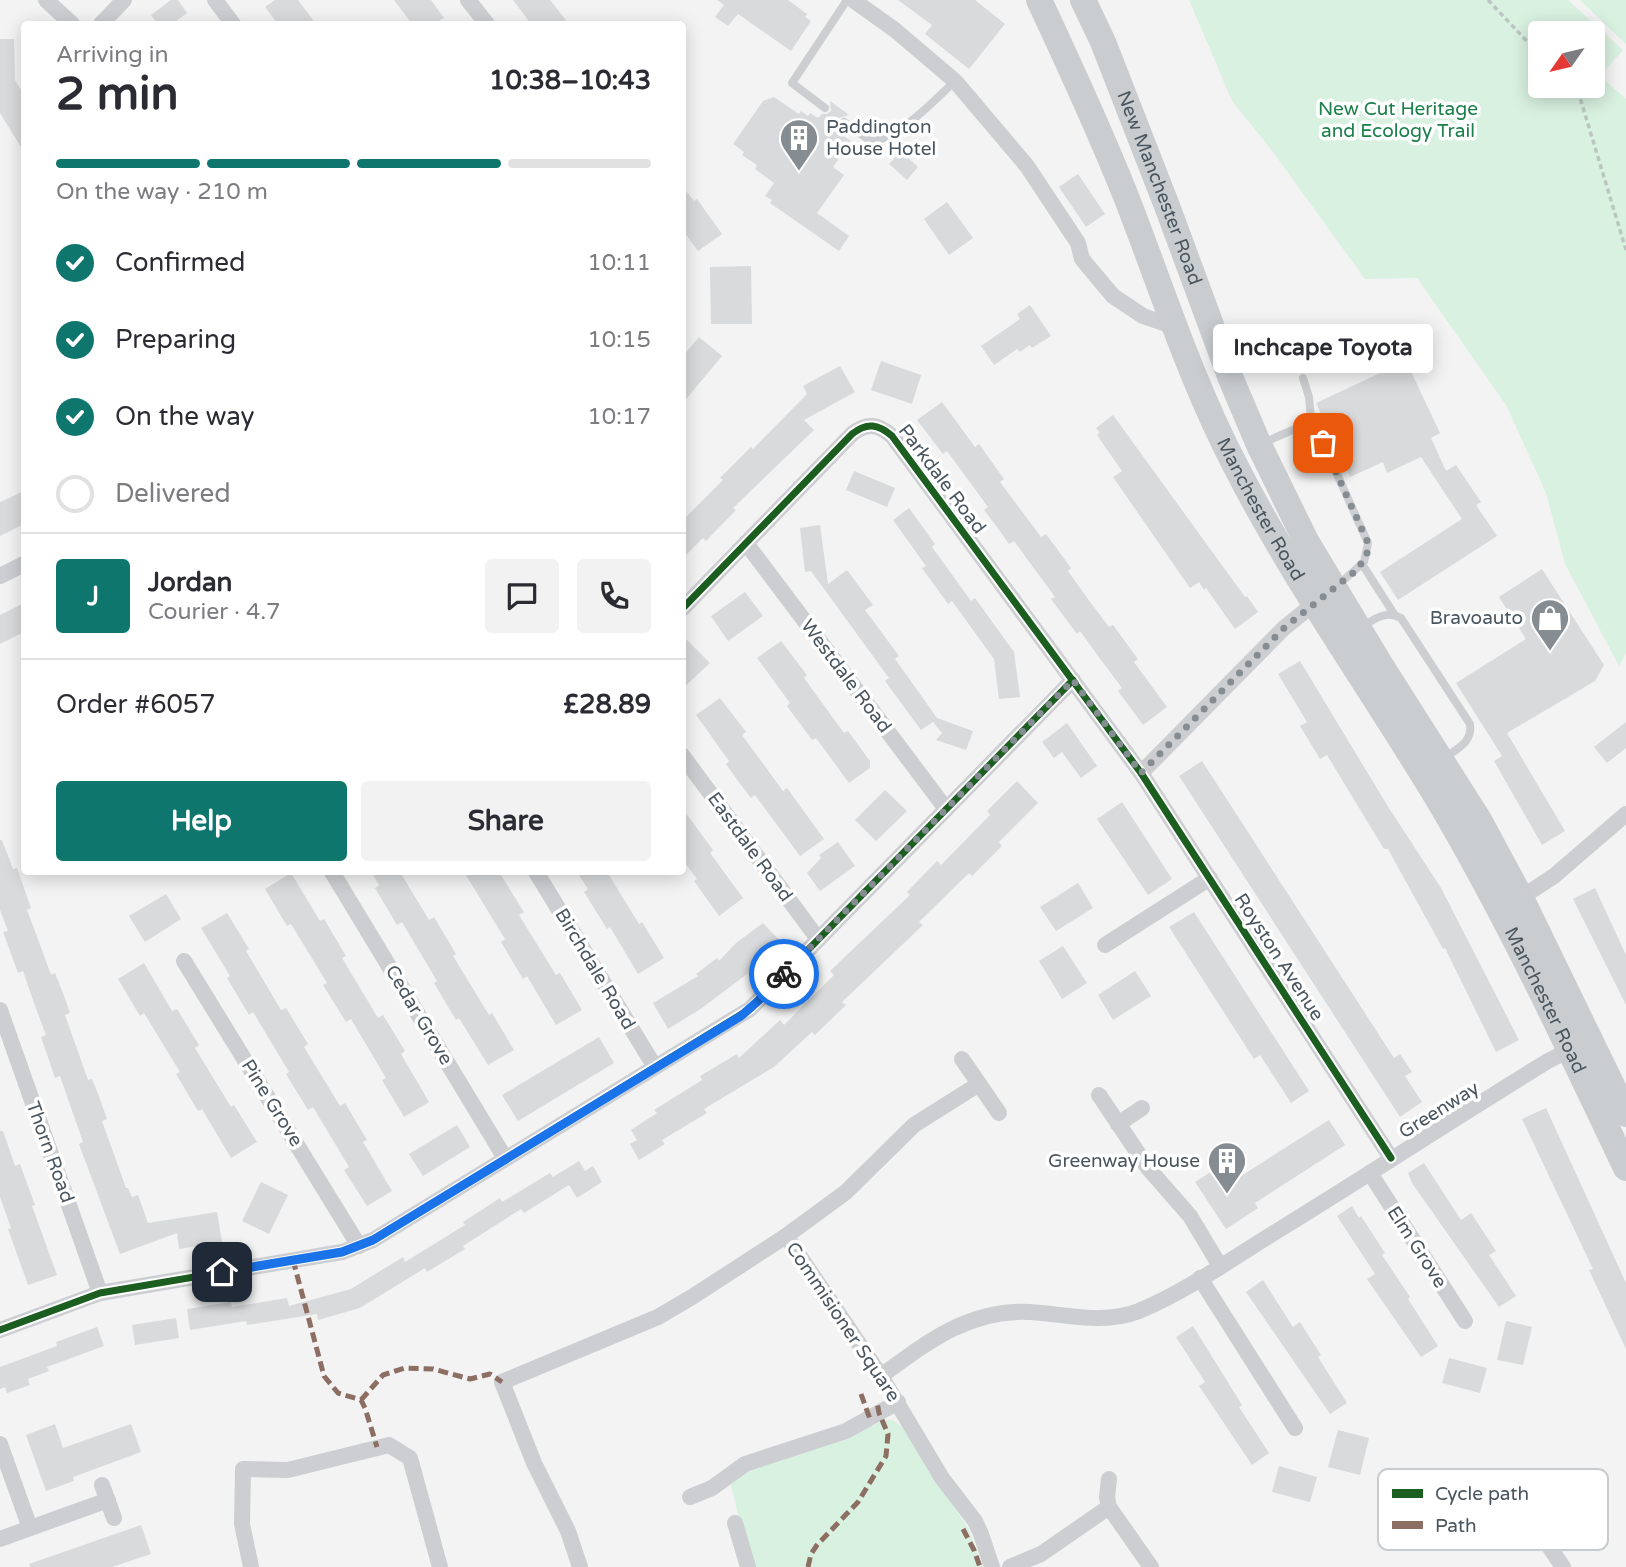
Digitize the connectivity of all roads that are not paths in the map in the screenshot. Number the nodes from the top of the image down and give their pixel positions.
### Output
1 (46, 0) edge
2 (124, 0) edge
3 (215, 0) edge
4 (468, 0) edge
5 (847, 0) edge
6 (853, 0) edge
7 (1039, 0) edge
8 (1083, 0) edge
9 (69, 21) edge
10 (105, 21) edge
11 (231, 21) edge
12 (485, 21) edge
13 (955, 81) junction
14 (825, 108) dead end
15 (844, 122) dead end
16 (1175, 327) junction
17 (1303, 378) dead end
18 (1231, 379) joint
19 (1308, 428) junction
20 (1259, 444) junction
21 (746, 543) junction
22 (1362, 564) junction
23 (21, 566) edge
24 (0, 576) edge
25 (1325, 596) junction
26 (686, 605) edge
27 (1394, 614) junction
28 (1349, 635) junction
29 (1073, 680) junction
30 (686, 760) edge
31 (1431, 766) junction
32 (1141, 773) junction
33 (946, 809) junction
34 (1626, 814) edge
35 (334, 875) edge
36 (538, 875) edge
37 (1210, 878) junction
38 (1510, 904) junction
39 (818, 939) junction
40 (1105, 945) dead end
41 (184, 961) dead end
42 (0, 1010) edge
43 (1580, 1045) junction
44 (962, 1059) dead end
45 (654, 1067) junction
46 (979, 1084) junction
47 (1099, 1095) dead end
48 (1142, 1108) dead end
49 (999, 1113) dead end
50 (1626, 1114) edge
51 (1118, 1124) junction
52 (505, 1158) junction
53 (1391, 1158) junction
54 (1626, 1168) edge
55 (1370, 1173) junction
56 (786, 1236) junction
57 (359, 1246) junction
58 (1220, 1266) junction
59 (1200, 1278) junction
60 (100, 1293) junction
61 (1465, 1321) dead end
62 (0, 1330) edge
63 (881, 1376) junction
64 (898, 1402) junction
65 (1295, 1428) dead end
66 (0, 1444) edge
67 (1110, 1479) dead end
68 (690, 1497) dead end
69 (1109, 1507) junction
70 (114, 1518) dead end
71 (735, 1524) dead end
72 (30, 1528) junction
73 (0, 1539) edge
74 (1551, 1550) edge
75 (251, 1567) edge
76 (440, 1567) edge
77 (580, 1567) edge
78 (748, 1567) edge
79 (992, 1567) edge
80 (1010, 1567) edge
81 (1151, 1567) edge
82 (1563, 1567) edge

1 - 9 street
2 - 10 street
3 - 11 street
4 - 12 street
5 - 14 lane
6 - 13 street
7 - 16 main road, New Manchester Road
8 - 18 main road, New Manchester Road
13 - 15 lane
13 - 16 street
16 - 25 main road, Manchester Road
17 - 19 lane
18 - 20 main road, Manchester Road
19 - 20 lane
19 - 22 lane
20 - 25 main road, Manchester Road
21 - 26 street, Parkdale Road
21 - 29 street, Parkdale Road
21 - 33 street, Westdale Road
22 - 25 lane
22 - 27 lane
23 - 24 street
25 - 28 main road, Manchester Road
25 - 32 street
27 - 28 lane
27 - 31 lane
28 - 31 main road, Manchester Road
29 - 32 street, Parkdale Road
29 - 33 street
30 - 39 street, Eastdale Road
31 - 38 main road, Manchester Road
32 - 37 street, Royston Avenue
33 - 39 street
34 - 38 street
35 - 52 street, Cedar Grove
36 - 45 street, Birchdale Road
37 - 40 street
37 - 53 street, Royston Avenue
38 - 43 main road, Manchester Road
39 - 45 street
41 - 57 street, Pine Grove
42 - 60 street, Thorn Road
43 - 50 main road, Manchester Road
43 - 53 street, Greenway
43 - 54 main road, Manchester Road
44 - 46 street
45 - 52 street
46 - 49 street
46 - 56 street
47 - 51 street
48 - 51 street
51 - 58 street
52 - 57 street
53 - 55 street, Greenway
55 - 58 street, Greenway
55 - 61 street, Elm Grove
56 - 63 street, Commisioner Square
56 - 77 street, Commisioner Square
57 - 60 street
58 - 59 street, Greenway
59 - 63 street, Greenway
59 - 65 street
60 - 62 street
63 - 64 street, Commisioner Square
64 - 68 street
64 - 79 street, Commisioner Square
66 - 72 street
67 - 69 street
69 - 80 street
69 - 81 street
70 - 72 street
71 - 78 street
72 - 73 street
74 - 82 street
75 - 76 street

